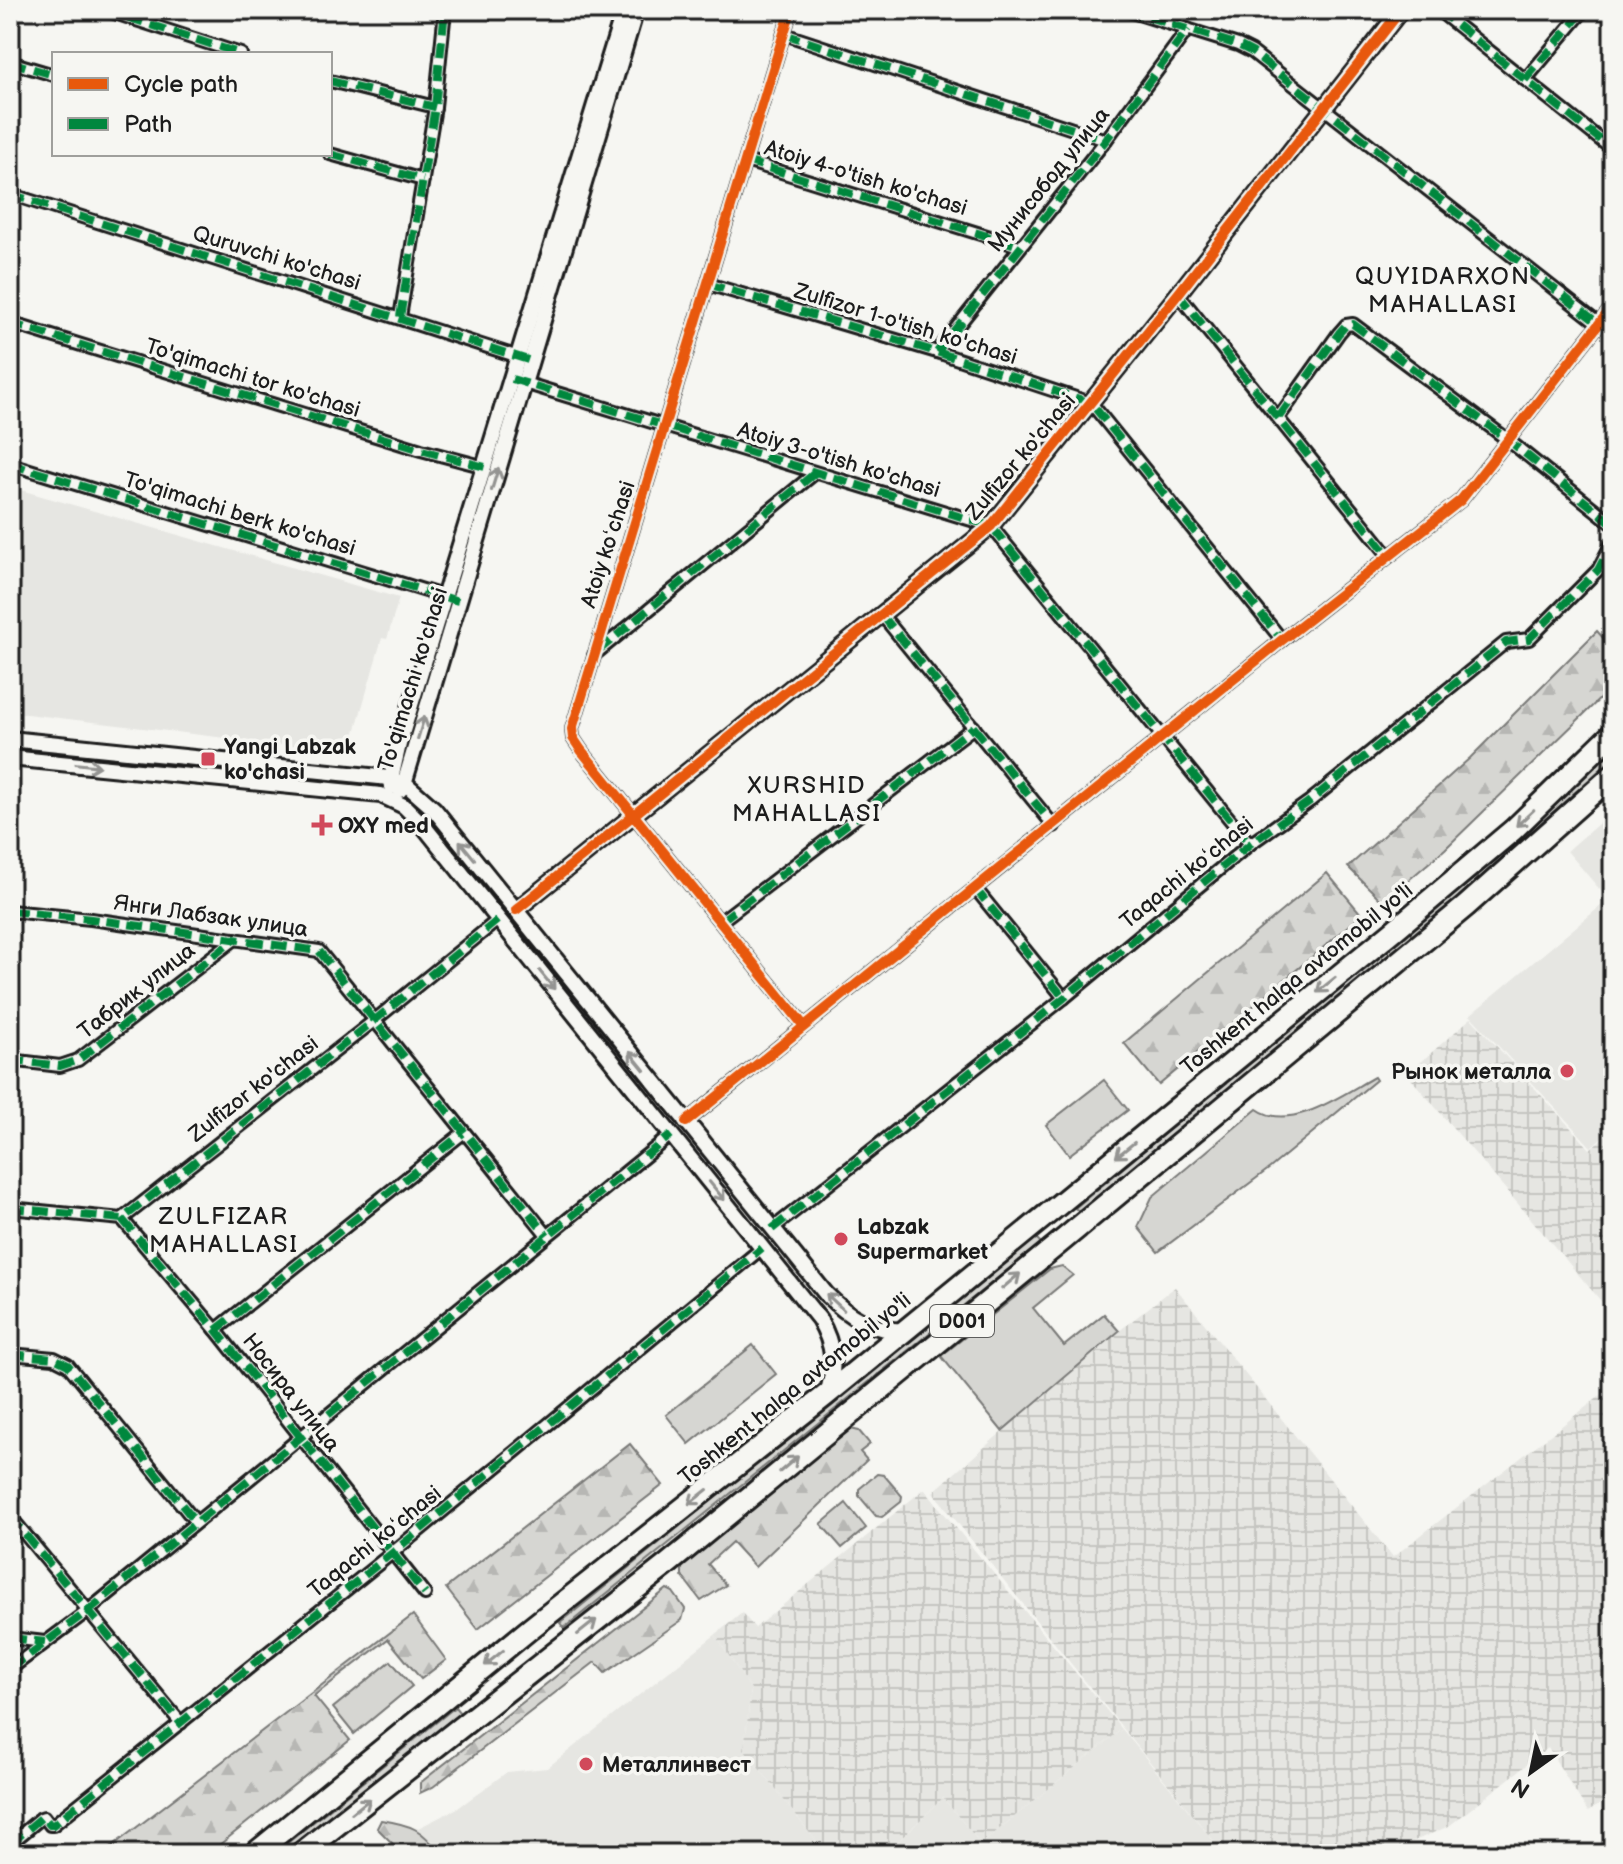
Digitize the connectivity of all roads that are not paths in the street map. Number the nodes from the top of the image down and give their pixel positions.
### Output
1 (105, 10) edge
2 (445, 10) edge
3 (624, 10) edge
4 (636, 10) edge
5 (791, 10) edge
6 (1126, 10) edge
7 (1401, 10) edge
8 (1438, 10) edge
9 (1584, 10) edge
10 (1188, 29) junction
11 (784, 34) junction
12 (235, 52) edge
13 (10, 62) edge
14 (52, 74) edge
15 (1525, 80) junction
16 (332, 81) edge
17 (435, 107) junction
18 (1323, 110) junction
19 (1106, 140) junction
20 (1613, 150) edge
21 (332, 155) edge
22 (746, 161) junction
23 (423, 180) junction
24 (10, 194) edge
25 (1019, 246) junction
26 (708, 284) junction
27 (1178, 294) junction
28 (1613, 306) edge
29 (400, 317) junction
30 (10, 323) edge
31 (1599, 324) junction
32 (937, 352) junction
33 (525, 359) junction
34 (518, 381) junction
35 (1091, 403) junction
36 (1279, 417) junction
37 (666, 426) junction
38 (1508, 440) junction
39 (10, 464) edge
40 (485, 467) junction
41 (815, 473) junction
42 (1613, 524) edge
43 (991, 526) junction
44 (1613, 541) edge
45 (1389, 556) junction
46 (452, 599) junction
47 (882, 615) junction
48 (1282, 640) junction
49 (593, 655) junction
50 (974, 727) junction
51 (1613, 733) edge
52 (1163, 737) junction
53 (10, 739) edge
54 (10, 758) edge
55 (1613, 775) edge
56 (398, 781) junction
57 (393, 800) junction
58 (634, 815) junction
59 (1054, 826) junction
60 (1250, 844) junction
61 (975, 888) junction
62 (516, 910) junction
63 (10, 911) edge
64 (499, 919) junction
65 (721, 921) junction
66 (235, 939) junction
67 (1064, 998) junction
68 (375, 1020) junction
69 (804, 1026) junction
70 (10, 1060) edge
71 (686, 1122) junction
72 (463, 1133) junction
73 (671, 1135) junction
74 (10, 1208) edge
75 (1044, 1216) junction
76 (122, 1219) junction
77 (772, 1229) junction
78 (547, 1235) junction
79 (1063, 1240) junction
80 (762, 1248) junction
81 (816, 1283) junction
82 (800, 1296) junction
83 (216, 1330) junction
84 (905, 1331) junction
85 (10, 1354) edge
86 (825, 1396) junction
87 (300, 1435) junction
88 (10, 1516) edge
89 (195, 1521) junction
90 (392, 1553) junction
91 (425, 1594) dead end
92 (89, 1610) junction
93 (531, 1628) junction
94 (10, 1638) edge
95 (45, 1642) junction
96 (552, 1655) junction
97 (10, 1669) edge
98 (461, 1685) junction
99 (481, 1711) junction
100 (181, 1723) junction
101 (10, 1844) edge
102 (254, 1854) edge
103 (300, 1854) edge

1 - 12 street
2 - 17 street
3 - 33 main road, To'qimachi ko'chasi
4 - 33 main road, To'qimachi ko'chasi
5 - 11 street, Atoiy koʻchasi
6 - 10 street
7 - 18 main road, Zulfizor ko'chasi
8 - 15 street
9 - 15 street
10 - 18 street
10 - 19 street, Мунисобод улица
11 - 19 street
11 - 22 street, Atoiy koʻchasi
13 - 14 street
15 - 20 street
16 - 17 street
17 - 23 street
18 - 27 main road, Zulfizor ko'chasi
18 - 31 street
19 - 25 street, Мунисобод улица
21 - 23 street
22 - 25 street, Atoiy 4-o'tish ko'chasi
22 - 26 street, Atoiy koʻchasi
23 - 29 street
24 - 29 street, Quruvchi ko'chasi
25 - 32 street, Мунисобод улица
26 - 32 street, Zulfizor 1-o'tish ko'chasi
26 - 37 street, Atoiy koʻchasi
27 - 35 main road, Zulfizor ko'chasi
27 - 36 street
28 - 31 street
29 - 33 street, Quruvchi ko'chasi
30 - 40 street, To'qimachi tor ko'chasi
31 - 38 street
32 - 35 street, Zulfizor 1-o'tish ko'chasi
33 - 34 main road, To'qimachi ko'chasi
34 - 37 street, Atoiy 3-o'tish ko'chasi
34 - 40 main road, To'qimachi ko'chasi
46 -> 34 main road, To'qimachi ko'chasi
35 - 43 main road, Zulfizor ko'chasi
35 - 48 street
36 - 38 street
36 - 45 street
37 - 41 street, Atoiy 3-o'tish ko'chasi
37 - 49 street, Atoiy koʻchasi
38 - 42 street
38 - 45 street
39 - 46 street, To'qimachi berk ko'chasi
40 - 46 main road, To'qimachi ko'chasi
41 - 43 street, Atoiy 3-o'tish ko'chasi
41 - 49 street
43 - 47 main road, Zulfizor ko'chasi
43 - 52 street
44 - 60 street, Taqachi koʻchasi
45 - 48 street
46 - 56 main road, To'qimachi ko'chasi
47 - 50 street
47 - 58 main road, Zulfizor ko'chasi
48 - 52 street
49 - 58 street, Atoiy koʻchasi
50 - 59 street
50 - 65 street
51 -> 75 highway, Toshkent halqa avtomobil yo'li / D001
52 - 59 street
52 - 60 street
53 - 56 main road
54 -> 57 main road
55 - 79 highway, D001
56 - 57 main road, To'qimachi ko'chasi
62 -> 56 main road
57 - 64 main road
58 - 62 main road, Zulfizor ko'chasi
58 - 65 street, Atoiy koʻchasi
59 - 61 street
60 - 67 street, Taqachi koʻchasi
61 - 67 street
61 - 69 street
71 -> 62 main road
63 - 66 street, Янги Лабзак улица
64 - 68 street, Zulfizor ko'chasi
64 -> 73 main road
65 - 69 street, Atoiy koʻchasi
66 - 68 street, Янги Лабзак улица
66 - 70 street, Табрик улица
67 - 77 street, Taqachi koʻchasi
68 - 72 street, Янги Лабзак улица
68 - 76 street, Zulfizor ko'chasi
69 - 71 street
71 - 77 main road
72 - 78 street, Янги Лабзак улица
72 - 83 street
73 - 78 street
73 -> 80 main road
74 - 76 street
75 - 79 highway
75 - 84 highway, Toshkent halqa avtomobil yo'li / D001
76 - 83 street, Носира улица
77 - 81 main road
78 - 87 street
96 -> 79 highway, D001
80 - 82 main road
80 - 90 street, Taqachi koʻchasi
81 - 82 main road
84 -> 81 main road
82 - 86 main road
83 - 87 street, Носира улица
84 - 86 highway, Toshkent halqa avtomobil yo'li / D001
85 - 89 street
86 -> 93 highway, Toshkent halqa avtomobil yo'li / D001
87 - 89 street
87 - 90 street, Носира улица
88 - 92 street
89 - 92 street
90 - 91 street, Носира улица
90 - 100 street, Taqachi koʻchasi
92 - 95 street
92 - 100 street
93 - 96 highway
93 -> 98 highway, Toshkent halqa avtomobil yo'li / D001
94 - 95 street
95 - 97 street
96 - 99 highway, D001
98 - 99 highway
98 - 102 highway, Toshkent halqa avtomobil yo'li / D001
103 -> 99 highway, D001
100 - 101 street, Taqachi koʻchasi

